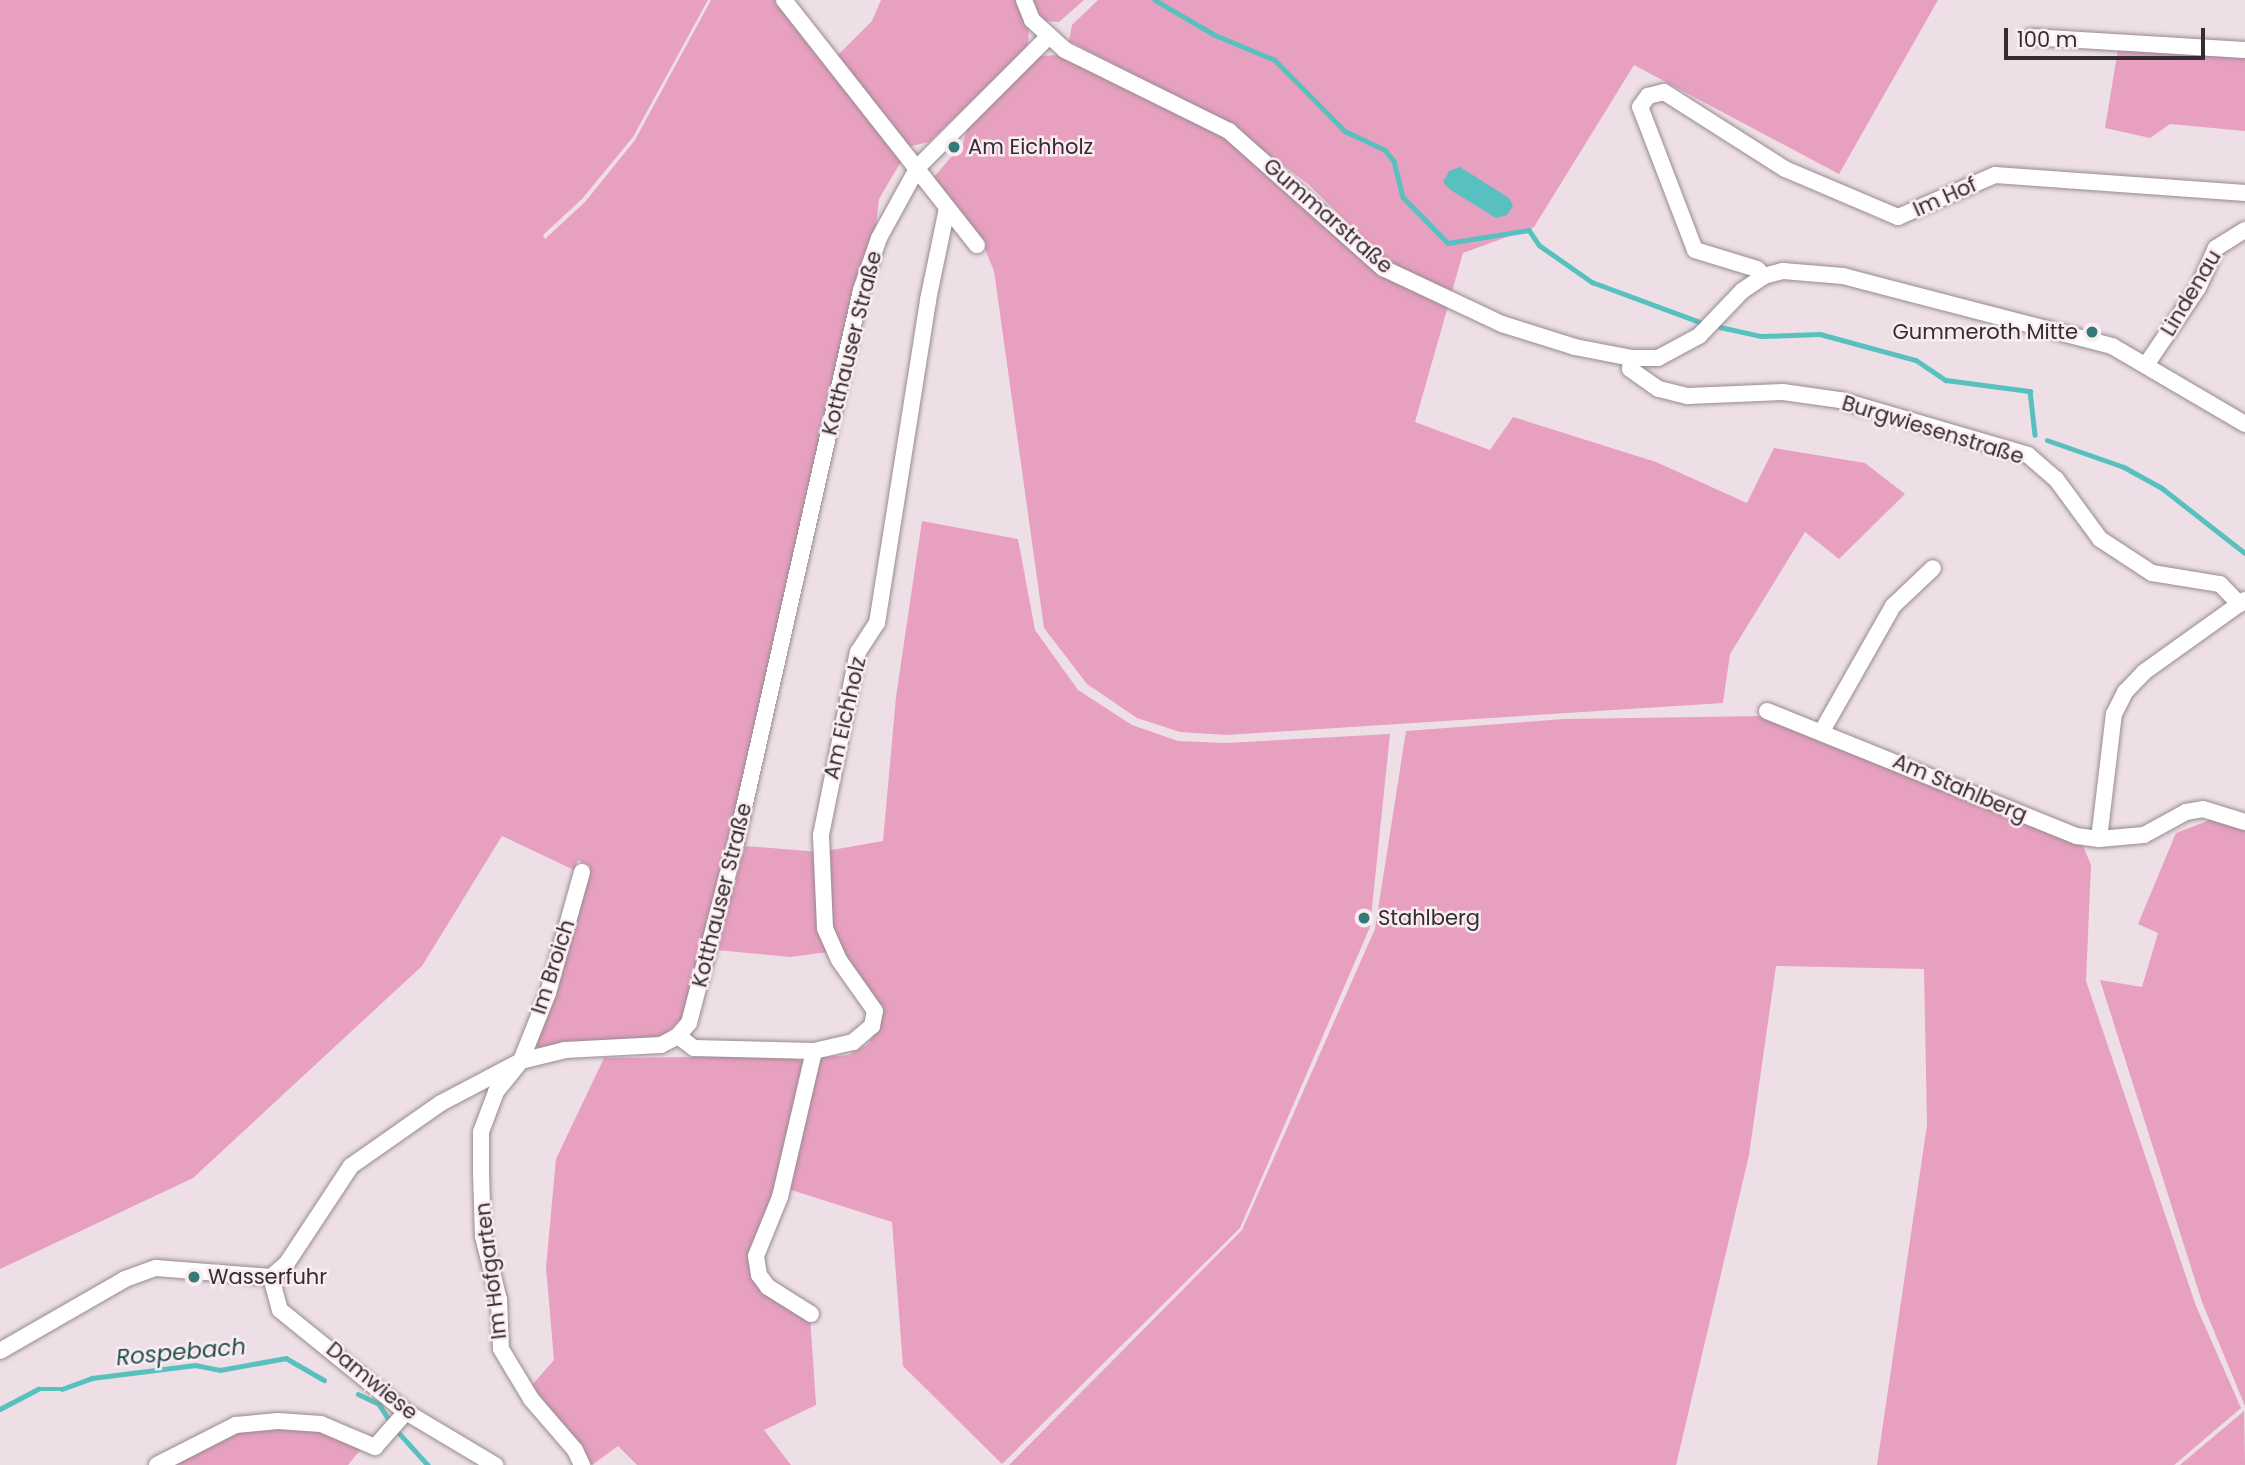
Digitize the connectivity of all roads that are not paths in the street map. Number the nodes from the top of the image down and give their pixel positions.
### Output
1 (784, 0) edge
2 (1024, 0) edge
3 (1048, 37) junction
4 (2031, 37) dead end
5 (2245, 50) edge
6 (919, 167) junction
7 (2245, 193) edge
8 (947, 208) junction
9 (2245, 230) edge
10 (977, 245) dead end
11 (1764, 276) junction
12 (1630, 358) junction
13 (2146, 365) junction
14 (2245, 424) edge
15 (1933, 568) dead end
16 (2242, 602) edge
17 (1767, 711) dead end
18 (1822, 731) junction
19 (2245, 822) edge
20 (2099, 839) junction
21 (582, 872) dead end
22 (678, 1036) junction
23 (814, 1051) junction
24 (521, 1061) junction
25 (271, 1277) junction
26 (811, 1314) dead end
27 (0, 1351) edge
28 (406, 1412) junction
29 (157, 1465) edge
30 (495, 1465) edge
31 (582, 1465) edge

1 - 6 street
2 - 3 street
3 - 6 street, Kotthauser Straße
3 - 12 street, Gummarstraße
4 - 5 street
6 - 8 street
6 - 22 street, Kotthauser Straße
7 - 11 street, Im Hof
8 - 10 street
8 - 23 street, Am Eichholz
9 - 13 street, Lindenau
11 - 12 street, Gummarstraße
11 - 13 street
12 - 16 street, Burgwiesenstraße
13 - 14 street
15 - 18 street
16 - 20 street
17 - 18 street, Am Stahlberg
18 - 20 street, Am Stahlberg
19 - 20 street, Am Stahlberg
21 - 24 street, Im Broich
22 - 23 street, Am Eichholz
22 - 24 street
23 - 26 street
24 - 25 street
24 - 31 street, Im Hofgarten
25 - 27 street
25 - 28 street, Damwiese
28 - 29 street
28 - 30 street, Damwiese

